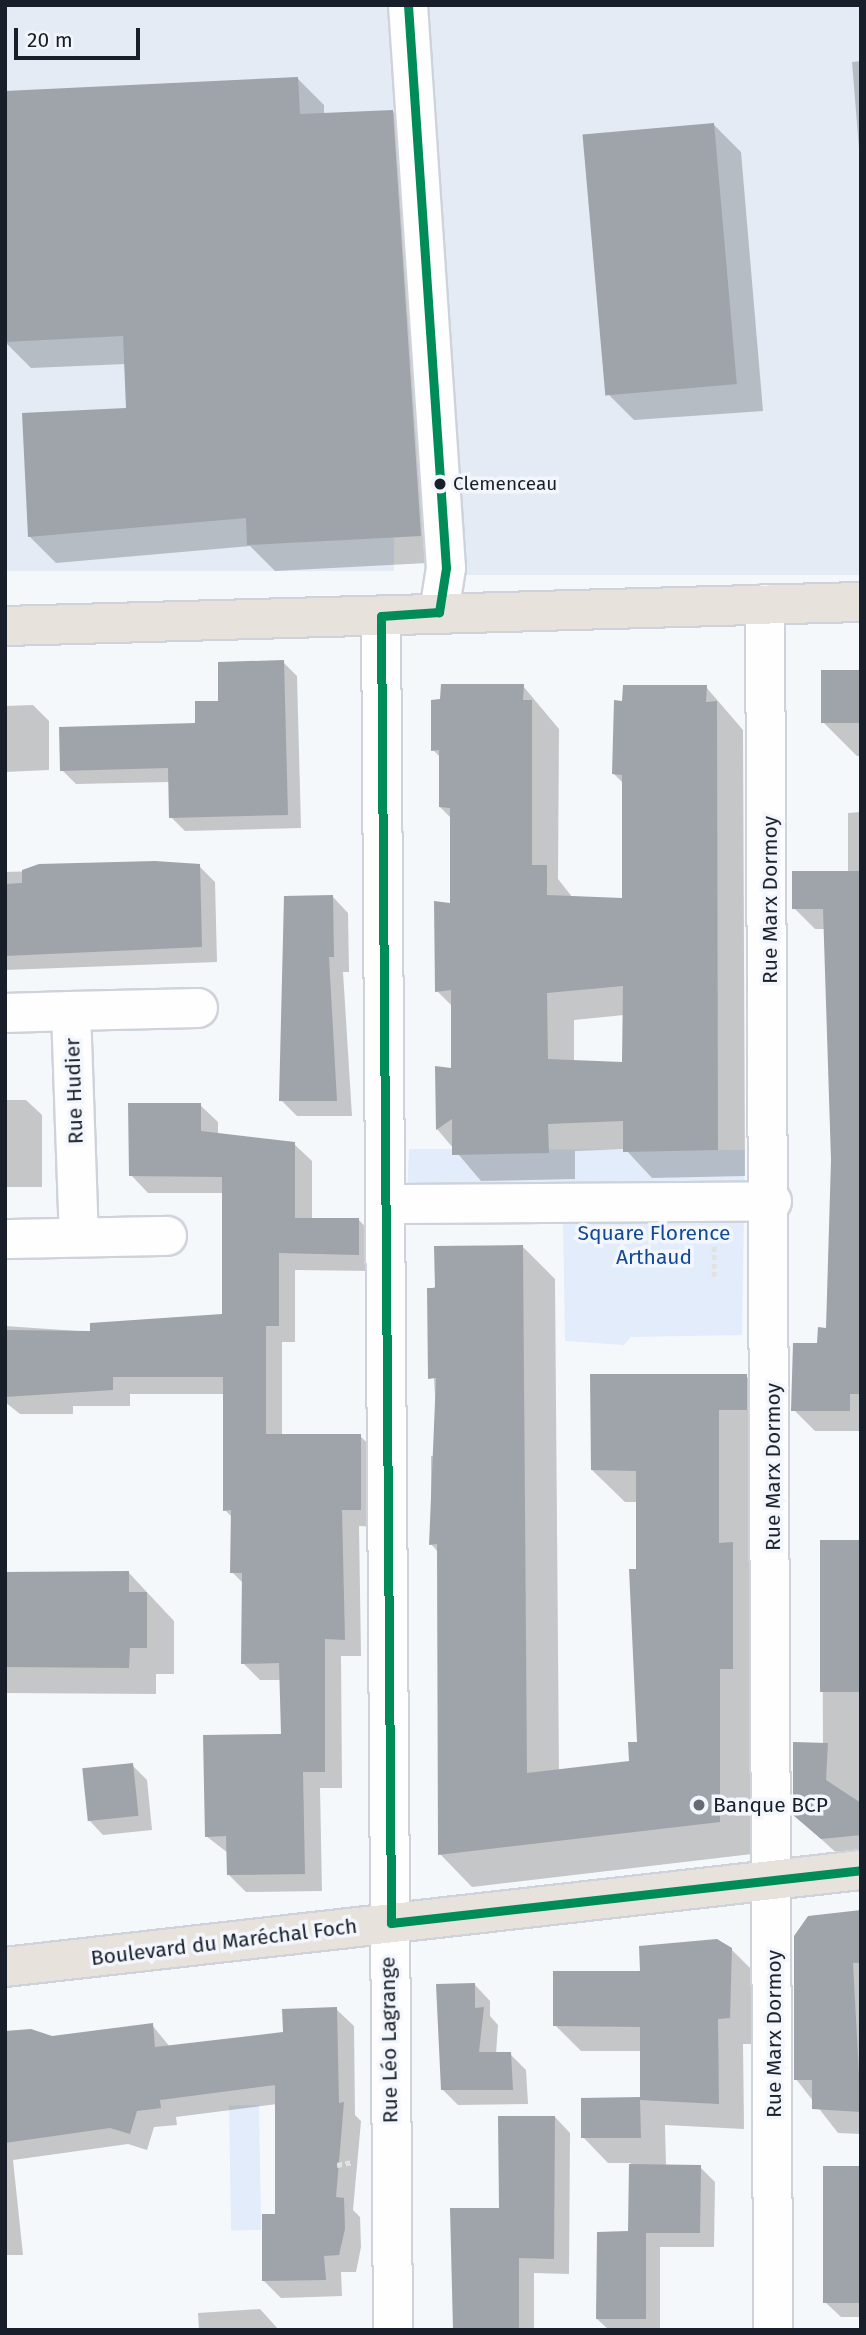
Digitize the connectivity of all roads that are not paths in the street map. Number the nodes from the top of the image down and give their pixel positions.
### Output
1 (408, 5) edge
2 (861, 601) edge
3 (765, 604) junction
4 (439, 612) junction
5 (381, 616) junction
6 (5, 626) edge
7 (198, 1009) dead end
8 (71, 1011) junction
9 (5, 1013) edge
10 (772, 1201) junction
11 (386, 1204) junction
12 (167, 1236) dead end
13 (79, 1237) junction
14 (5, 1239) edge
15 (861, 1870) edge
16 (774, 1879) junction
17 (391, 1923) junction
18 (5, 1967) edge
19 (393, 2330) edge
20 (773, 2330) edge

1 - 4 street
2 - 3 main road
3 - 4 main road
3 - 10 street, Rue Marx Dormoy
4 - 5 main road
5 - 6 main road
5 - 11 street, Rue Léo Lagrange
7 - 8 street
8 - 9 street, Rue Hudier
8 - 13 street, Rue Hudier
10 - 11 street
10 - 16 street, Rue Marx Dormoy
11 - 17 street, Rue Léo Lagrange
12 - 13 street
13 - 14 street
15 - 16 main road, Boulevard du Maréchal Foch
16 - 17 main road, Boulevard du Maréchal Foch
16 - 20 street, Rue Marx Dormoy
17 - 18 main road, Boulevard du Maréchal Foch
17 - 19 street, Rue Léo Lagrange

